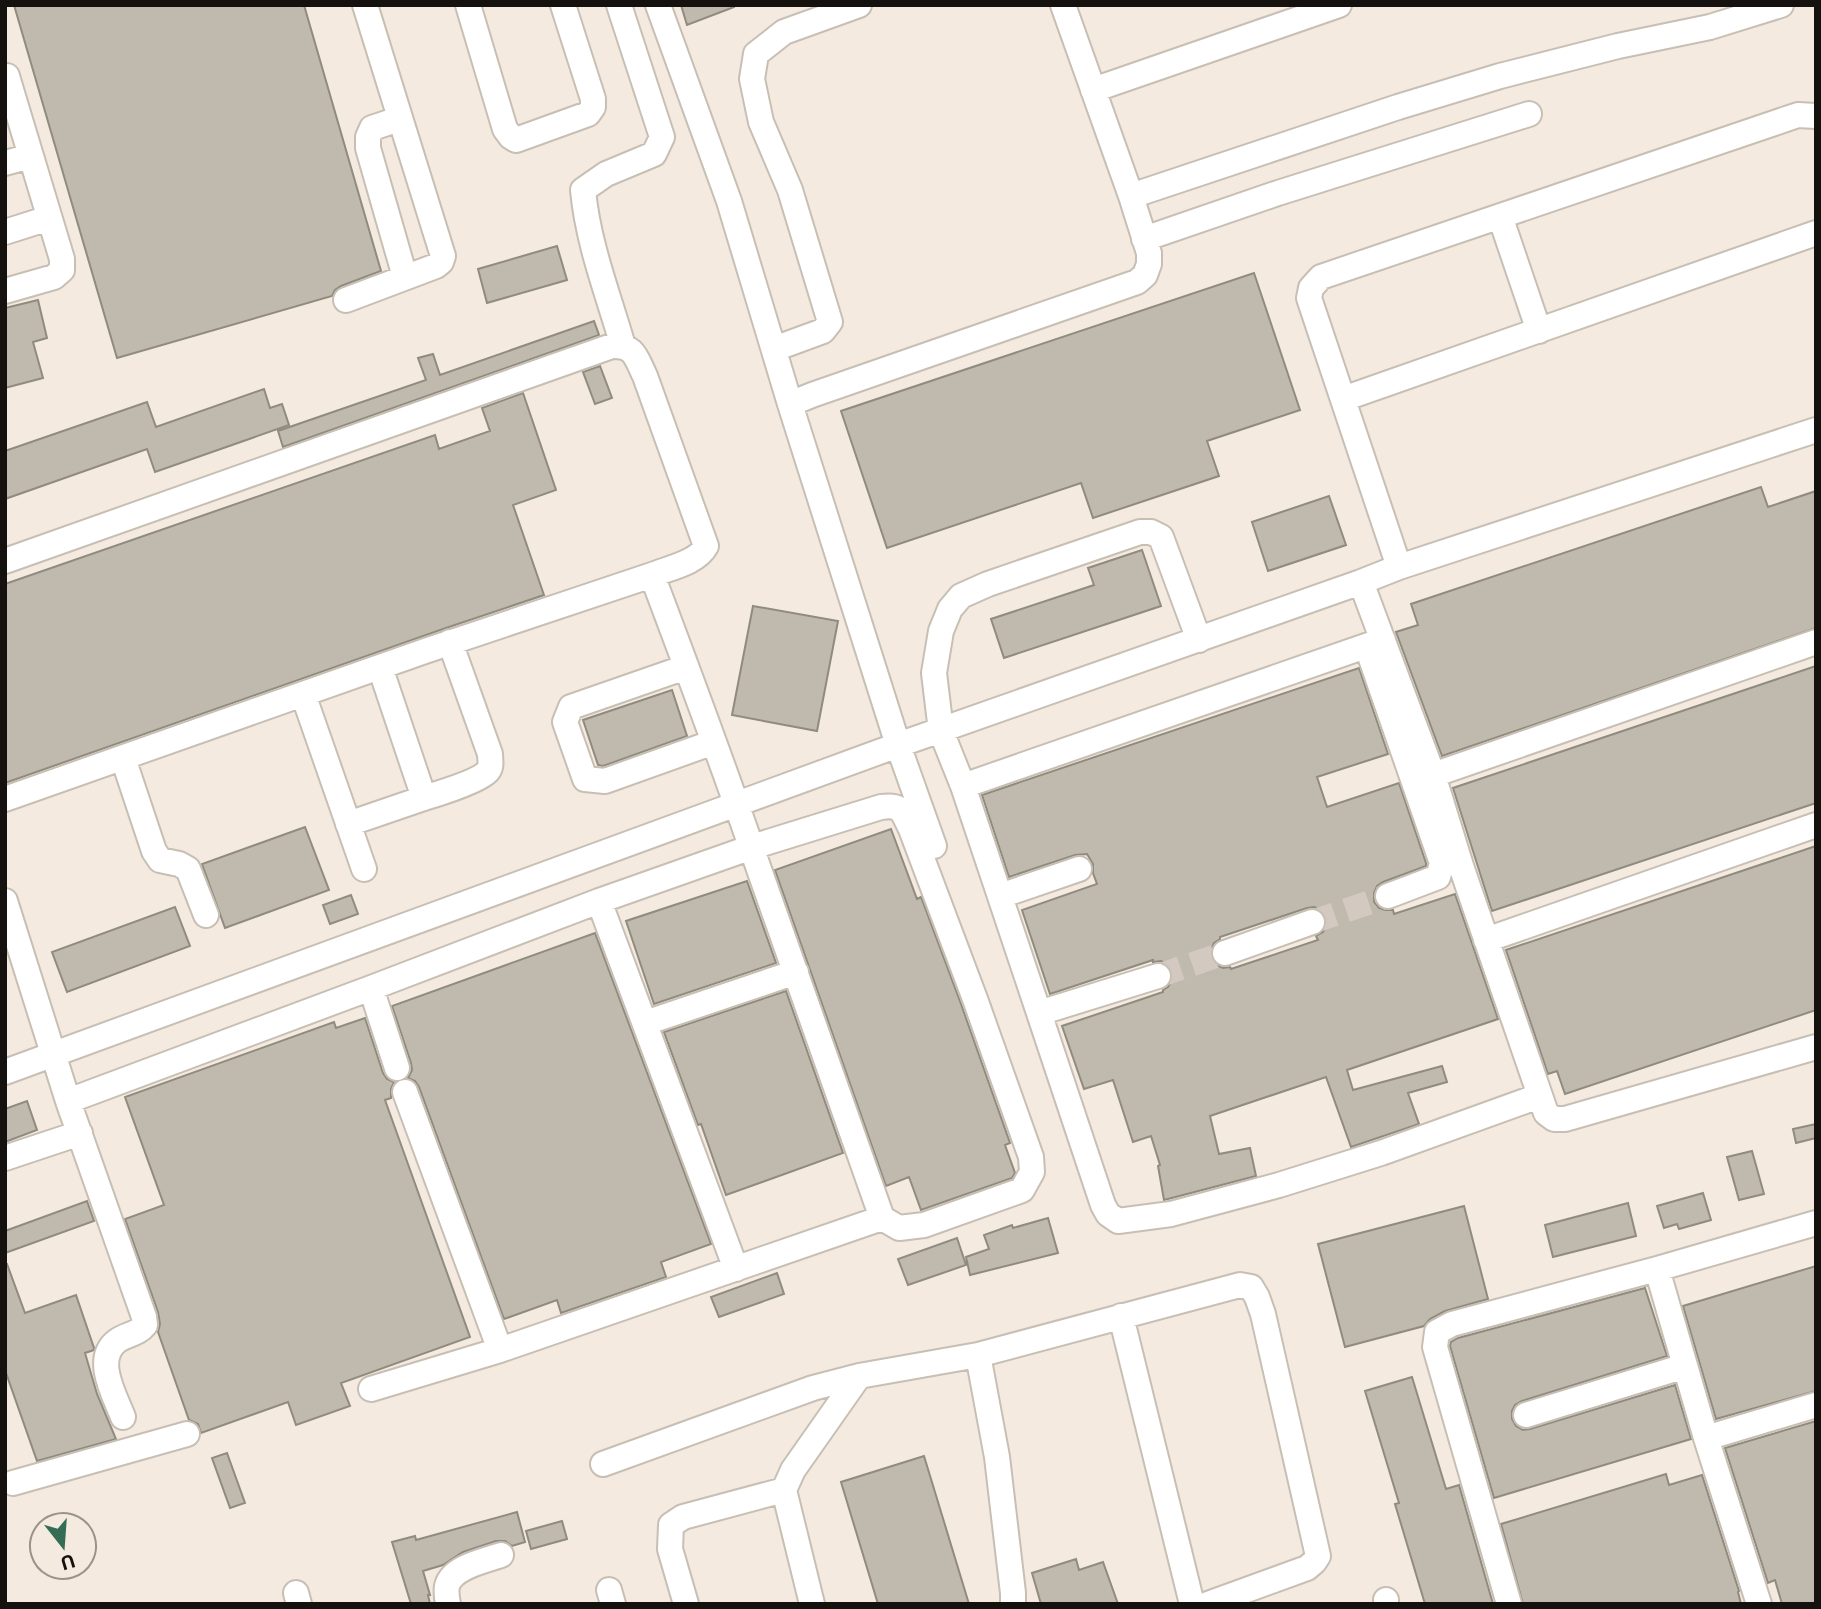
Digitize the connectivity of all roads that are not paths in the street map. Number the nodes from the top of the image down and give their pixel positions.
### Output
1 (365, 5) edge
2 (468, 5) edge
3 (564, 5) edge
4 (619, 5) edge
5 (659, 5) edge
6 (859, 5) edge
7 (1063, 5) edge
8 (1339, 5) edge
9 (1781, 5) edge
10 (6, 75) edge
11 (1093, 90) junction
12 (1529, 114) dead end
13 (1816, 116) edge
14 (399, 119) junction
15 (31, 156) junction
16 (5, 163) edge
17 (1131, 196) junction
18 (1500, 216) junction
19 (50, 218) junction
20 (5, 232) edge
21 (1816, 233) edge
22 (1144, 239) junction
23 (405, 277) junction
24 (5, 291) edge
25 (346, 300) dead end
26 (1539, 331) junction
27 (623, 346) junction
28 (774, 349) junction
29 (1343, 399) junction
30 (790, 404) junction
31 (1816, 430) edge
32 (5, 561) edge
33 (1399, 567) junction
34 (652, 575) junction
35 (1361, 582) junction
36 (1199, 640) junction
37 (450, 642) junction
38 (1816, 642) edge
39 (1375, 643) junction
40 (380, 667) junction
41 (686, 667) junction
42 (303, 694) junction
43 (941, 731) junction
44 (714, 742) junction
45 (898, 745) junction
46 (123, 758) junction
47 (1433, 775) junction
48 (962, 786) junction
49 (424, 798) junction
50 (5, 799) edge
51 (737, 805) junction
52 (348, 824) junction
53 (1816, 825) edge
54 (751, 847) junction
55 (364, 869) dead end
56 (1079, 869) dead end
57 (1000, 896) junction
58 (1388, 896) tunnel mouth
59 (5, 901) edge
60 (599, 901) junction
61 (205, 915) dead end
62 (1312, 922) tunnel mouth
63 (1486, 940) junction
64 (1225, 953) tunnel mouth
65 (796, 972) junction
66 (1158, 976) tunnel mouth
67 (371, 988) junction
68 (1039, 1013) junction
69 (645, 1023) junction
70 (1816, 1046) edge
71 (54, 1054) junction
72 (397, 1068) dead end
73 (5, 1072) edge
74 (405, 1092) dead end
75 (1539, 1096) junction
76 (68, 1101) junction
77 (1031, 1114) dead end
78 (80, 1133) junction
79 (5, 1158) edge
80 (882, 1218) junction
81 (1816, 1223) edge
82 (736, 1269) junction
83 (1657, 1269) junction
84 (1121, 1316) junction
85 (500, 1350) junction
86 (978, 1356) junction
87 (1685, 1366) junction
88 (859, 1376) junction
89 (371, 1389) dead end
90 (1816, 1405) edge
91 (1526, 1415) dead end
92 (123, 1417) dead end
93 (187, 1434) dead end
94 (1706, 1438) junction
95 (603, 1464) dead end
96 (8, 1476) edge
97 (784, 1490) junction
98 (501, 1555) dead end
99 (448, 1604) edge
100 (686, 1604) edge
101 (812, 1604) edge
102 (1013, 1604) edge
103 (1192, 1604) edge
104 (1208, 1604) edge
105 (1509, 1604) edge
106 (1759, 1604) edge

1 - 14 lane
2 - 3 lane
4 - 27 lane
5 - 28 lane
6 - 28 lane
7 - 11 lane
8 - 11 lane
9 - 17 lane
10 - 15 lane
11 - 17 lane
12 - 22 lane
13 - 18 lane
14 - 23 lane
14 - 23 lane
15 - 16 lane
15 - 19 lane
17 - 22 lane
18 - 26 lane
18 - 29 lane
19 - 20 lane
19 - 24 lane
21 - 26 lane
22 - 30 lane
23 - 25 lane
26 - 29 lane
27 - 32 lane
27 - 34 lane
28 - 30 lane
29 - 33 lane
30 - 45 lane
31 - 33 lane
33 - 35 lane
34 - 37 lane
34 - 41 lane
35 - 36 lane
35 - 39 lane
36 - 43 lane
36 - 43 lane
37 - 40 lane
37 - 49 lane
38 - 47 lane
39 - 47 lane
39 - 48 lane
39 - 58 lane
40 - 42 lane
40 - 49 lane
41 - 44 lane
41 - 44 lane
42 - 46 lane
42 - 52 lane
43 - 45 lane
43 - 48 lane
44 - 51 lane
45 - 51 lane
45 - 77 lane
46 - 50 lane
46 - 61 lane
47 - 63 lane
48 - 57 lane
49 - 52 lane
51 - 54 lane
51 - 71 lane
52 - 55 lane
53 - 63 lane
54 - 60 lane
54 - 65 lane
54 - 80 lane
56 - 57 lane
57 - 68 lane
59 - 71 lane
60 - 67 lane
60 - 69 lane
62 - 64 lane
63 - 75 lane
65 - 69 lane
65 - 80 lane
66 - 68 lane
67 - 72 lane
67 - 76 lane
68 - 75 lane
69 - 82 lane
70 - 75 lane
71 - 73 lane
71 - 76 lane
74 - 85 lane
76 - 78 lane
78 - 79 lane
78 - 92 lane
80 - 82 lane
81 - 83 lane
82 - 85 lane
83 - 87 lane
83 - 105 lane
84 - 86 lane
84 - 103 lane
84 - 104 lane
85 - 89 lane
86 - 88 lane
86 - 102 lane
87 - 91 lane
87 - 94 lane
88 - 95 lane
88 - 97 lane
90 - 94 lane
93 - 96 lane
94 - 106 lane
97 - 100 lane
97 - 101 lane
98 - 99 lane

